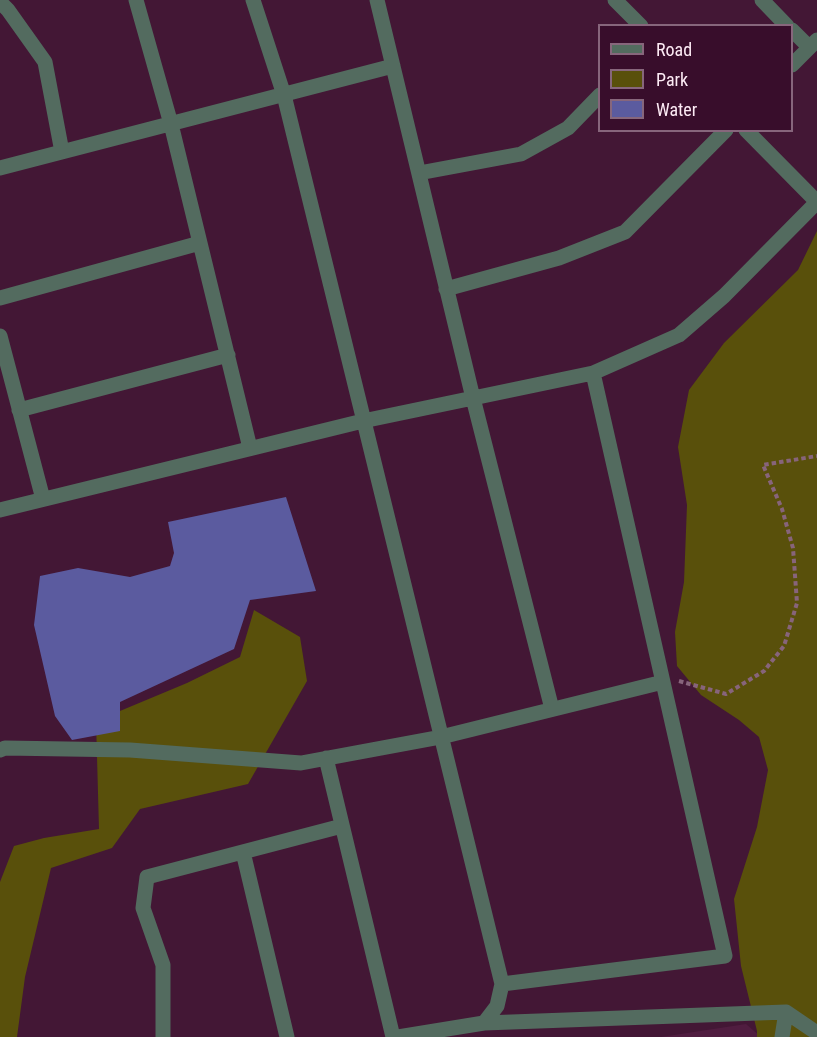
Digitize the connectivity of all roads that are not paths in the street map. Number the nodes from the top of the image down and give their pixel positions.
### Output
1 (136, 0) edge
2 (253, 0) edge
3 (377, 0) edge
4 (615, 0) edge
5 (762, 0) edge
6 (0, 2) edge
7 (639, 24) edge
8 (785, 24) edge
9 (793, 31) edge
10 (813, 44) edge
11 (793, 64) edge
12 (393, 66) junction
13 (284, 95) junction
14 (598, 97) edge
15 (171, 124) junction
16 (724, 132) edge
17 (748, 132) edge
18 (62, 152) junction
19 (0, 168) edge
20 (419, 172) junction
21 (200, 243) junction
22 (446, 289) junction
23 (0, 298) edge
24 (0, 336) edge
25 (228, 356) junction
26 (593, 374) junction
27 (472, 398) junction
28 (20, 410) junction
29 (363, 420) junction
30 (250, 448) junction
31 (43, 499) junction
32 (0, 510) edge
33 (663, 682) junction
34 (552, 709) junction
35 (441, 737) junction
36 (0, 750) edge
37 (326, 758) junction
38 (342, 826) junction
39 (243, 852) junction
40 (502, 984) junction
41 (786, 1012) junction
42 (484, 1023) junction
43 (817, 1033) edge
44 (163, 1037) edge
45 (287, 1037) edge
46 (393, 1037) edge
47 (398, 1037) edge
48 (782, 1037) edge

1 - 15 street
2 - 13 street
3 - 12 street
4 - 7 street
5 - 8 street
6 - 18 street
9 - 10 street
10 - 11 street
12 - 13 street
12 - 20 street
13 - 15 street
13 - 29 street
14 - 20 street
15 - 18 street
15 - 21 street
16 - 22 street
17 - 26 street
18 - 19 street
20 - 22 street
21 - 23 street
21 - 25 street
22 - 27 street
24 - 28 street
25 - 28 street
25 - 30 street
26 - 27 street
26 - 33 street
27 - 29 street
27 - 34 street
28 - 31 street
29 - 30 street
29 - 35 street
30 - 31 street
31 - 32 street
33 - 34 street
33 - 40 street
34 - 35 street
35 - 37 street
35 - 40 street
36 - 37 street
37 - 38 street
38 - 39 street
38 - 46 street
39 - 44 street
39 - 45 street
40 - 42 street
41 - 42 street
41 - 43 street
41 - 48 street
42 - 47 street

